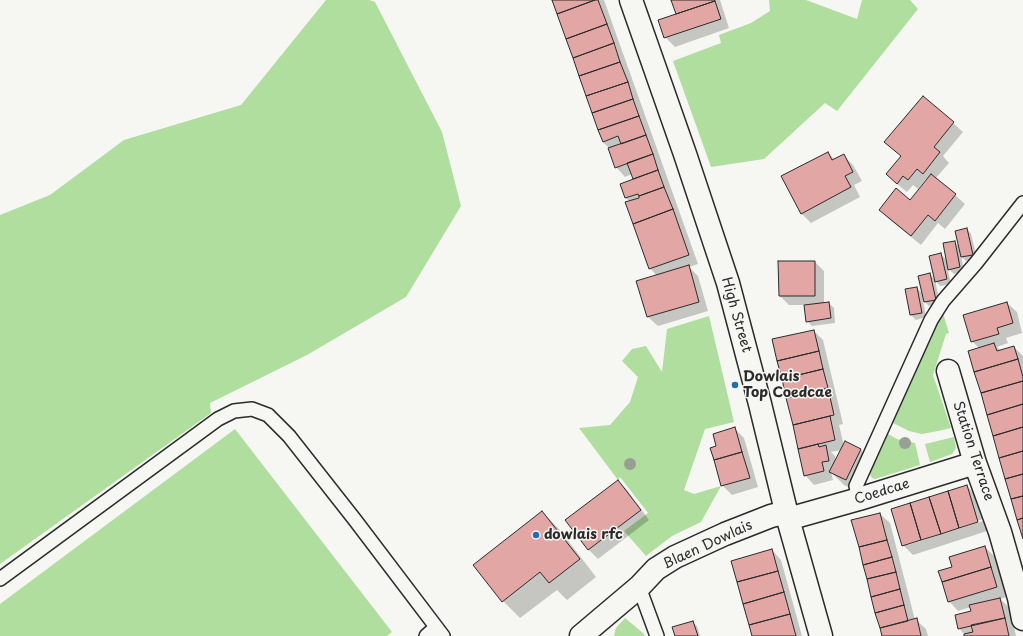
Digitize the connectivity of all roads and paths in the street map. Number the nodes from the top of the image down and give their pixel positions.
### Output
1 (631, 0) edge
2 (1023, 203) edge
3 (948, 371) dead end
4 (975, 463) junction
5 (859, 499) junction
6 (788, 516) junction
7 (0, 579) edge
8 (639, 587) junction
9 (1021, 598) edge
10 (1023, 619) edge
11 (591, 632) edge
12 (435, 633) edge
13 (657, 636) edge
14 (821, 636) edge

1 - 6 street, High Street
2 - 5 lane
3 - 4 street, Station Terrace
4 - 5 street, Coedcae
4 - 9 street, Station Terrace
5 - 6 street, Coedcae
6 - 8 street, Blaen Dowlais
6 - 14 street, High Street
7 - 12 lane
8 - 11 street, Blaen Dowlais
8 - 13 lane
9 - 10 street

